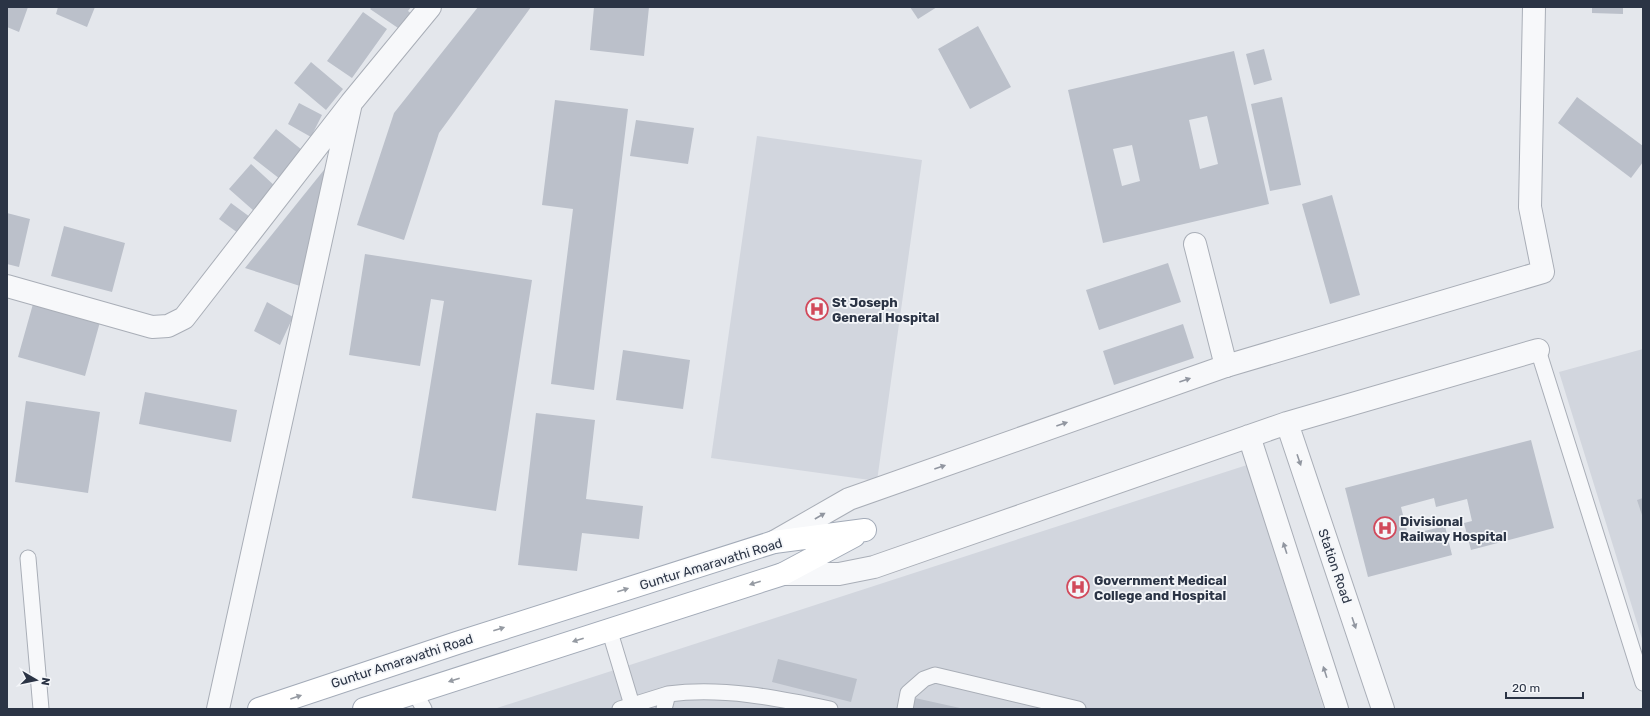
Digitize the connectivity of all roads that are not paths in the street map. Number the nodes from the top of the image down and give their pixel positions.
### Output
1 (430, 7) edge
2 (1534, 7) edge
3 (351, 103) junction
4 (1195, 244) dead end
5 (7, 286) edge
6 (1538, 350) joint
7 (1226, 366) junction
8 (1287, 423) junction
9 (1249, 436) junction
10 (774, 542) junction
11 (28, 558) dead end
12 (783, 574) junction
13 (609, 629) junction
14 (1643, 683) edge
15 (668, 694) junction
16 (420, 701) edge
17 (626, 707) edge
18 (41, 709) edge
19 (218, 709) edge
20 (259, 709) edge
21 (364, 709) edge
22 (664, 709) edge
23 (830, 709) edge
24 (905, 709) edge
25 (1078, 709) edge
26 (1337, 709) edge
27 (1383, 709) edge

1 - 3 street
2 - 7 street
3 - 5 street
3 - 19 street
4 - 7 street
6 - 8 street
6 - 14 lane
10 -> 7 street
8 - 9 street
8 -> 27 street, Station Road
9 - 12 street
26 -> 9 street
10 - 12 main road, Guntur Amaravathi Road
20 -> 10 main road, Guntur Amaravathi Road
11 - 18 lane
12 -> 13 main road, Guntur Amaravathi Road
13 -> 16 main road, Guntur Amaravathi Road
13 - 17 lane
15 - 17 lane
15 - 22 lane
15 - 23 lane
16 - 21 main road, Guntur Amaravathi Road
24 - 25 lane

